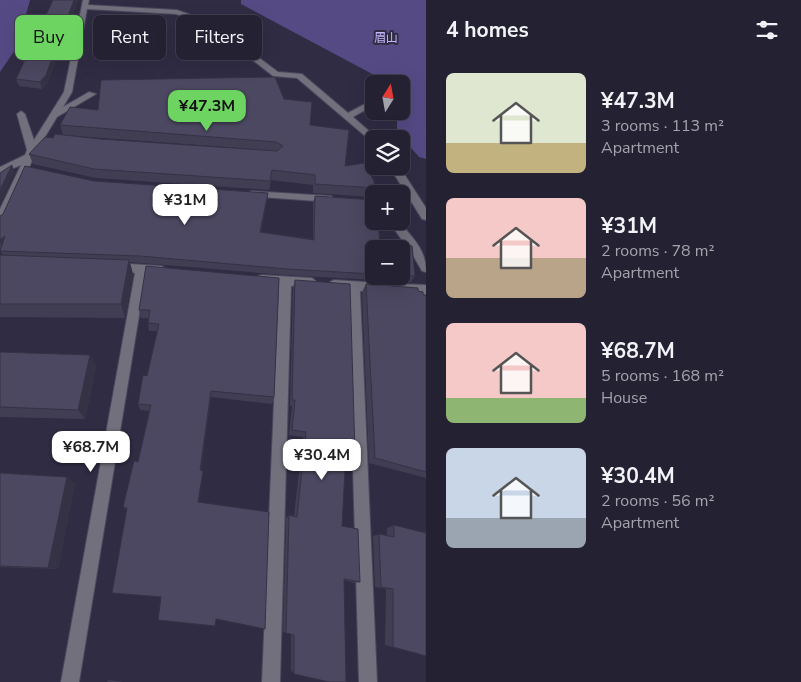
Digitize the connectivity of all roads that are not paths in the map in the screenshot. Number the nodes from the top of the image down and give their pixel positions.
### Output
1 (85, 4) edge
2 (92, 94) dead end
3 (365, 106) edge
4 (21, 114) dead end
5 (53, 116) junction
6 (348, 116) junction
7 (365, 132) edge
8 (30, 154) junction
9 (0, 171) edge
10 (400, 175) edge
11 (245, 193) edge
12 (344, 200) edge
13 (426, 216) edge
14 (0, 220) edge
15 (400, 230) edge
16 (104, 267) edge
17 (141, 268) junction
18 (426, 268) edge
19 (170, 271) edge
20 (246, 278) edge
21 (284, 281) junction
22 (354, 286) junction
23 (426, 290) edge
24 (70, 682) edge
25 (271, 682) edge
26 (368, 682) edge

1 - 5 street
1 - 6 street
2 - 5 street
3 - 6 street
4 - 8 street
5 - 8 street
6 - 7 street
8 - 9 street
8 - 14 street
10 - 13 street
11 - 12 street
15 - 18 street
16 - 17 street
17 - 19 street
17 - 24 street
20 - 21 street
21 - 22 street
21 - 25 street
22 - 23 street
22 - 26 street

